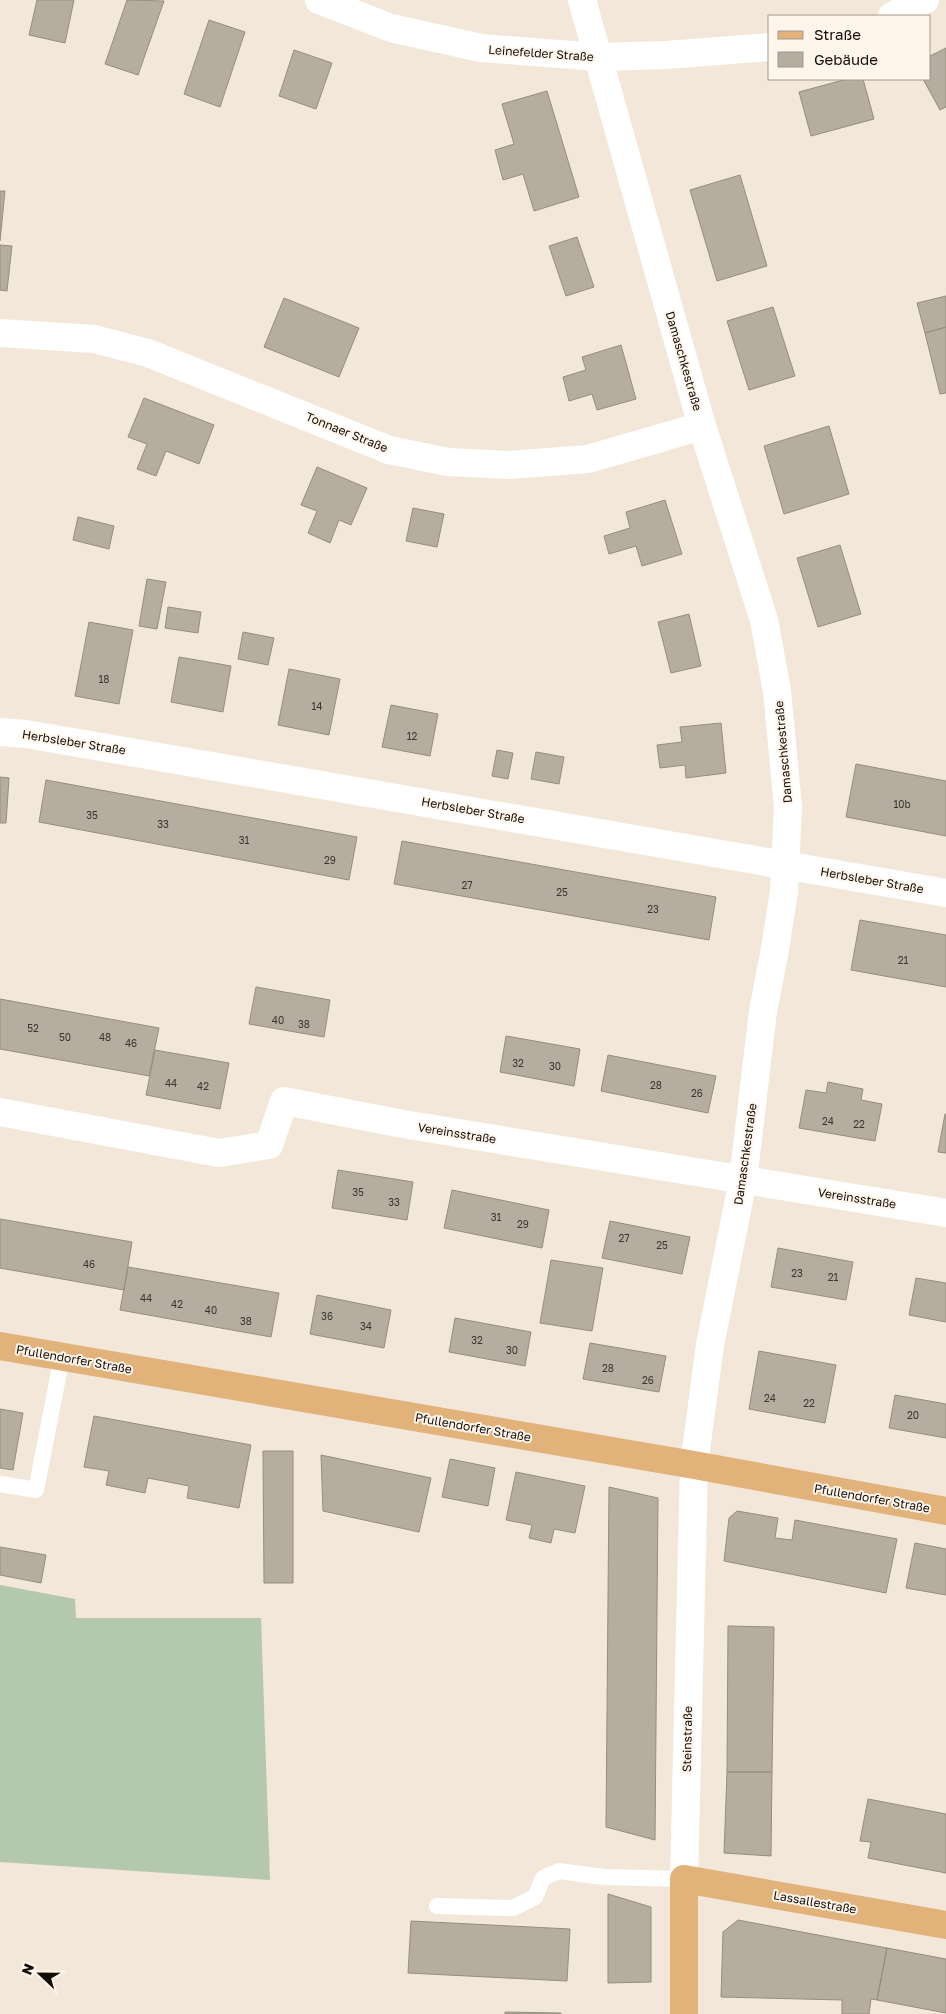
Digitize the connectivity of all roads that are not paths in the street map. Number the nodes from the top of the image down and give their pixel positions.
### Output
1 (319, 0) edge
2 (582, 0) edge
3 (925, 0) edge
4 (894, 15) edge
5 (768, 47) edge
6 (598, 57) junction
7 (0, 332) edge
8 (702, 426) junction
9 (0, 732) edge
10 (786, 864) junction
11 (946, 893) edge
12 (0, 1112) edge
13 (743, 1180) junction
14 (946, 1213) edge
15 (0, 1346) edge
16 (62, 1357) junction
17 (694, 1465) junction
18 (0, 1484) edge
19 (946, 1511) edge
20 (684, 1879) junction
21 (437, 1906) dead end
22 (946, 1925) edge
23 (684, 2014) edge

1 - 6 street, Leinefelder Straße
2 - 6 street, Damaschkestraße
3 - 4 street
5 - 6 street, Leinefelder Straße
6 - 8 street, Damaschkestraße
7 - 8 street, Tonnaer Straße
8 - 10 street, Damaschkestraße
9 - 10 street, Herbsleber Straße
10 - 11 street, Herbsleber Straße
10 - 13 street, Damaschkestraße
12 - 13 street, Vereinsstraße
13 - 14 street, Vereinsstraße
13 - 17 street, Damaschkestraße
15 - 16 main road, Pfullendorfer Straße
16 - 17 main road, Pfullendorfer Straße
16 - 18 lane
17 - 19 main road, Pfullendorfer Straße
17 - 20 street, Steinstraße
20 - 21 lane
20 - 22 main road, Lassallestraße
20 - 23 main road, Steinstraße

